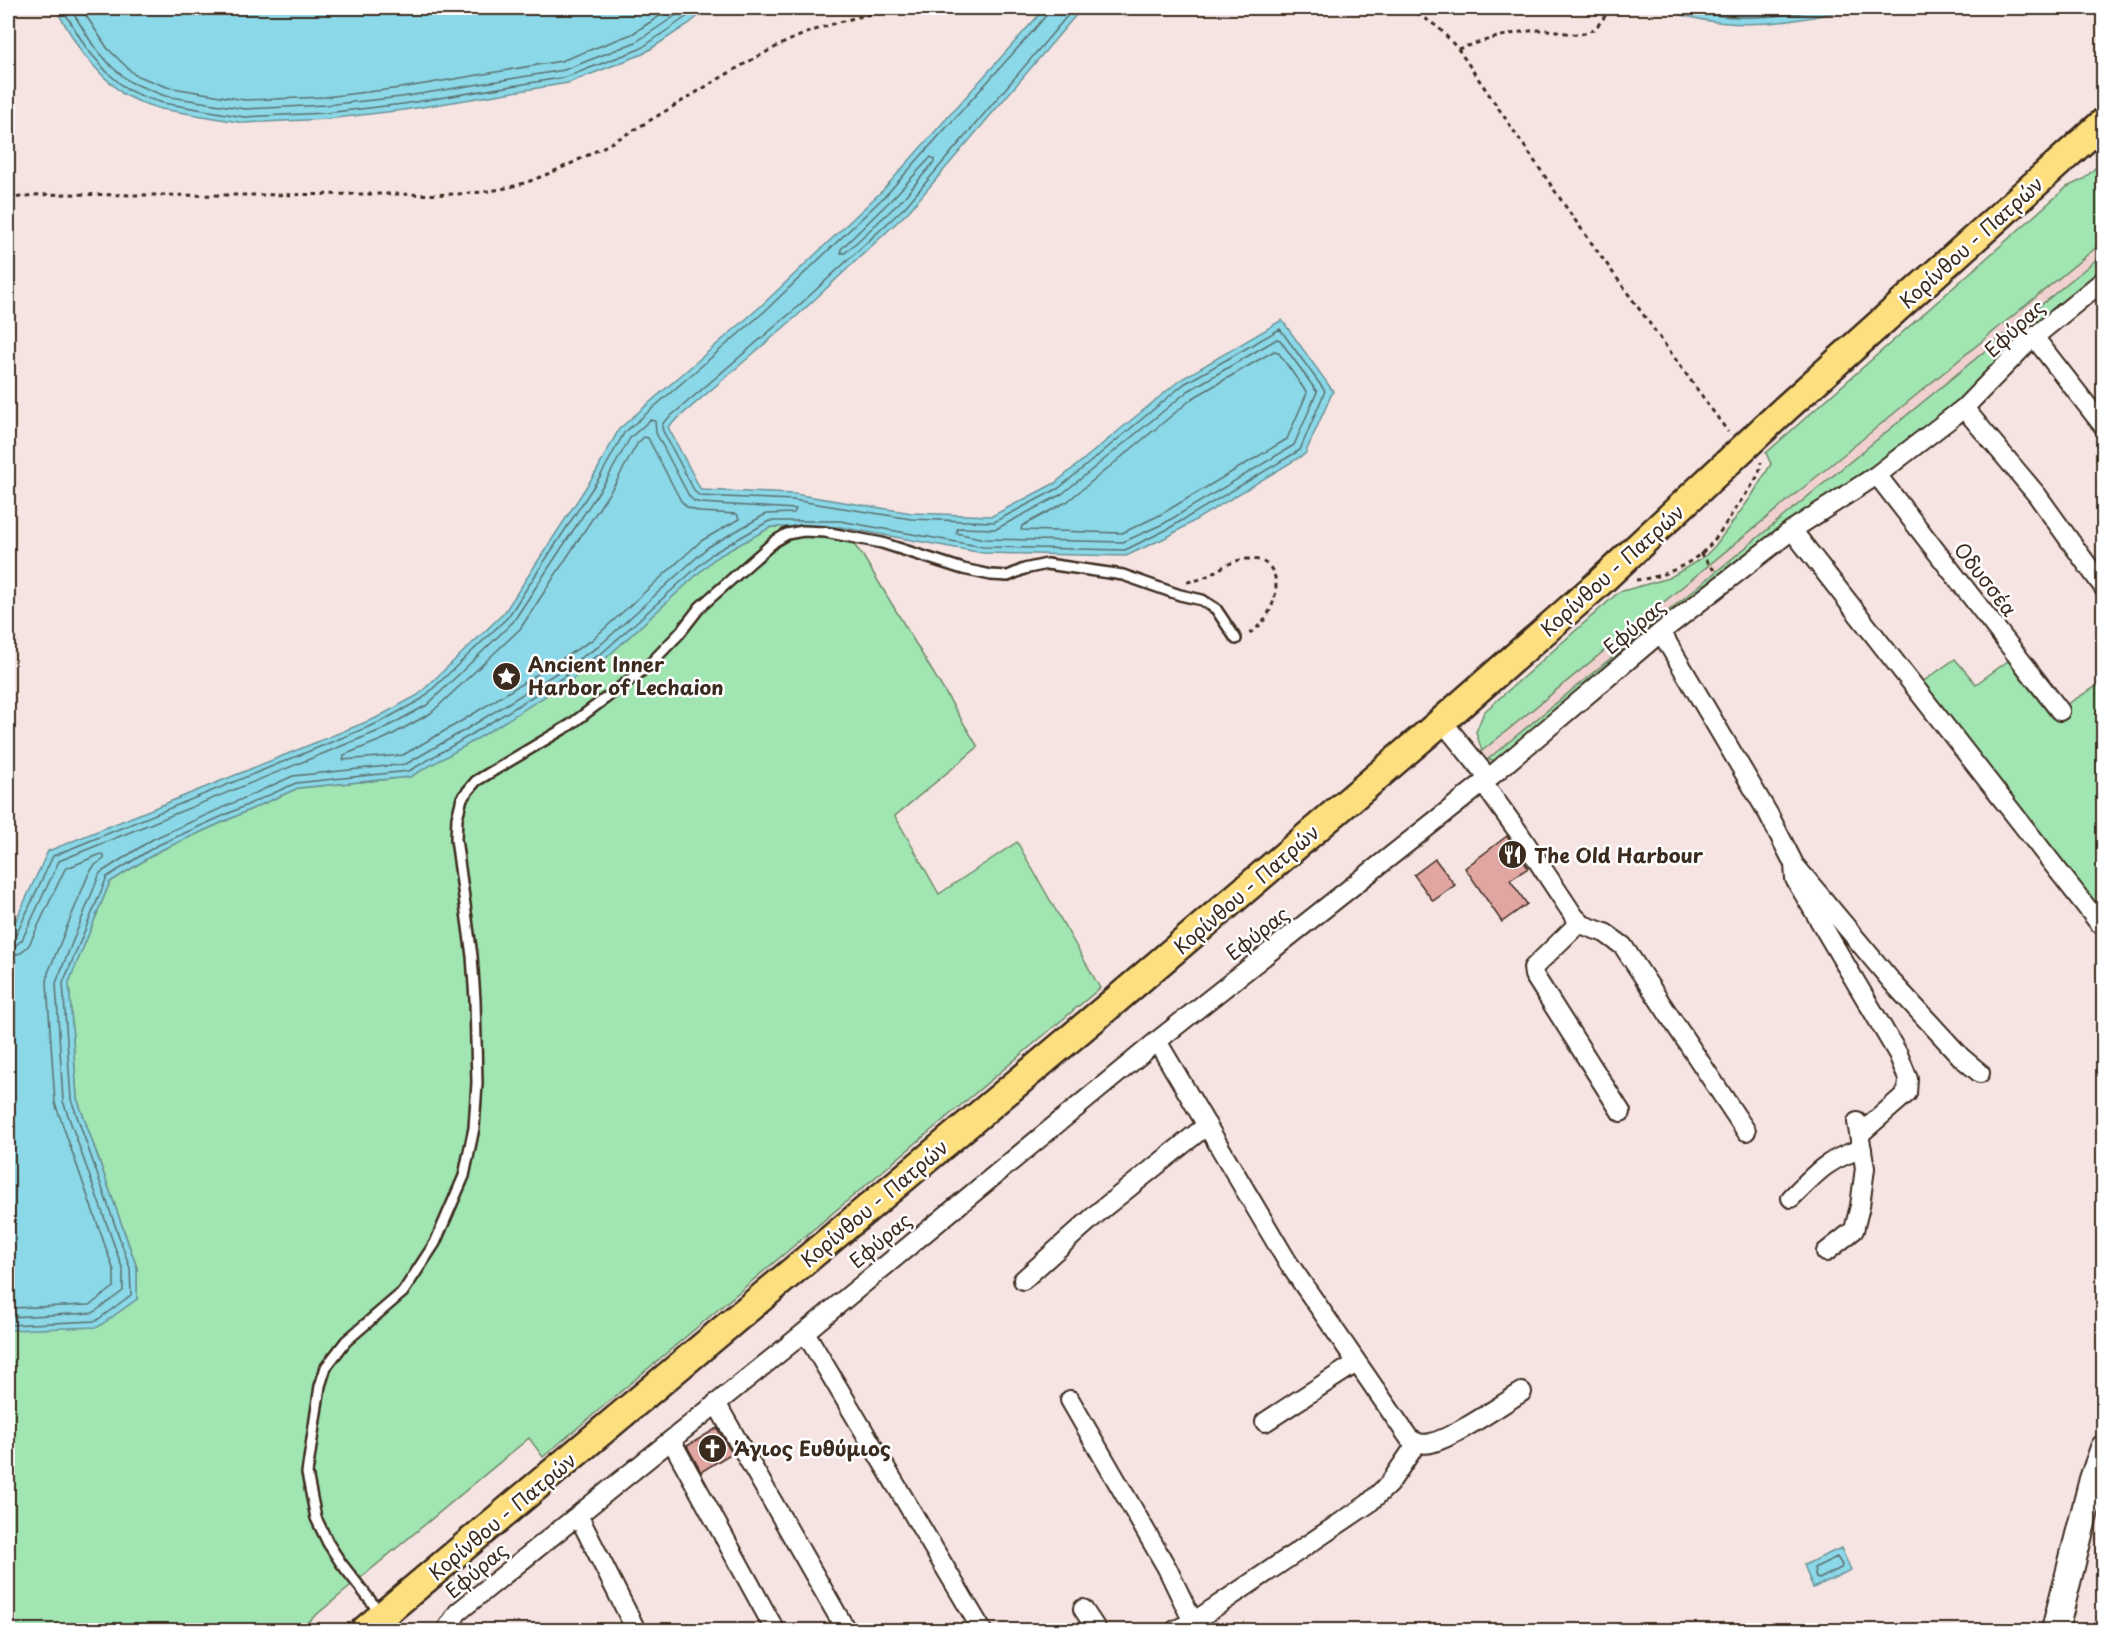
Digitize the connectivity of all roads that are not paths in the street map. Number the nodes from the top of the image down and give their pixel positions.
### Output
1 (2103, 122) edge
2 (2103, 280) edge
3 (2034, 337) junction
4 (1964, 408) junction
5 (2103, 427) edge
6 (1877, 475) junction
7 (1792, 530) junction
8 (2103, 588) edge
9 (1661, 632) junction
10 (1236, 639) road end
11 (2060, 711) dead end
12 (1442, 721) junction
13 (1486, 781) junction
14 (1794, 864) junction
15 (1580, 922) junction
16 (2099, 923) dead end
17 (1157, 1041) junction
18 (1980, 1073) dead end
19 (1621, 1112) dead end
20 (1207, 1125) junction
21 (1746, 1131) dead end
22 (1859, 1134) junction
23 (1791, 1198) dead end
24 (1826, 1252) dead end
25 (1023, 1280) dead end
26 (805, 1332) junction
27 (1356, 1363) junction
28 (1522, 1392) dead end
29 (1070, 1400) dead end
30 (716, 1403) junction
31 (1265, 1422) dead end
32 (671, 1440) junction
33 (1417, 1443) junction
34 (2103, 1448) edge
35 (578, 1515) junction
36 (1083, 1609) dead end
37 (1192, 1622) junction
38 (374, 1623) edge
39 (446, 1630) edge
40 (636, 1630) edge
41 (775, 1630) edge
42 (846, 1630) edge
43 (982, 1630) edge
44 (1096, 1630) edge
45 (1175, 1630) edge
46 (2055, 1630) edge

1 - 12 main road, Κορίνθου - Πατρών
2 - 3 street, Εφύρας
3 - 4 street, Εφύρας
3 - 5 street
4 - 6 street, Εφύρας
4 - 8 street
6 - 7 street, Εφύρας
6 - 11 street, Οδυσσέα
7 - 9 street, Εφύρας
7 - 16 street
9 - 13 street, Εφύρας
9 - 14 street
10 - 38 lane
12 - 13 street
12 - 38 main road, Κορίνθου - Πατρών
13 - 15 street
13 - 17 street, Εφύρας
14 - 18 street
14 - 22 street
15 - 19 street
15 - 21 street
17 - 20 street
17 - 26 street, Εφύρας
20 - 25 street
20 - 27 street
22 - 23 street
22 - 24 street
26 - 30 street, Εφύρας
26 - 43 street
27 - 31 street
27 - 33 street
28 - 33 street
29 - 37 street
30 - 32 street, Εφύρας
30 - 42 street
32 - 35 street, Εφύρας
32 - 41 street
33 - 37 street
34 - 46 street
35 - 39 street, Εφύρας
35 - 40 street
36 - 44 street
37 - 45 street

